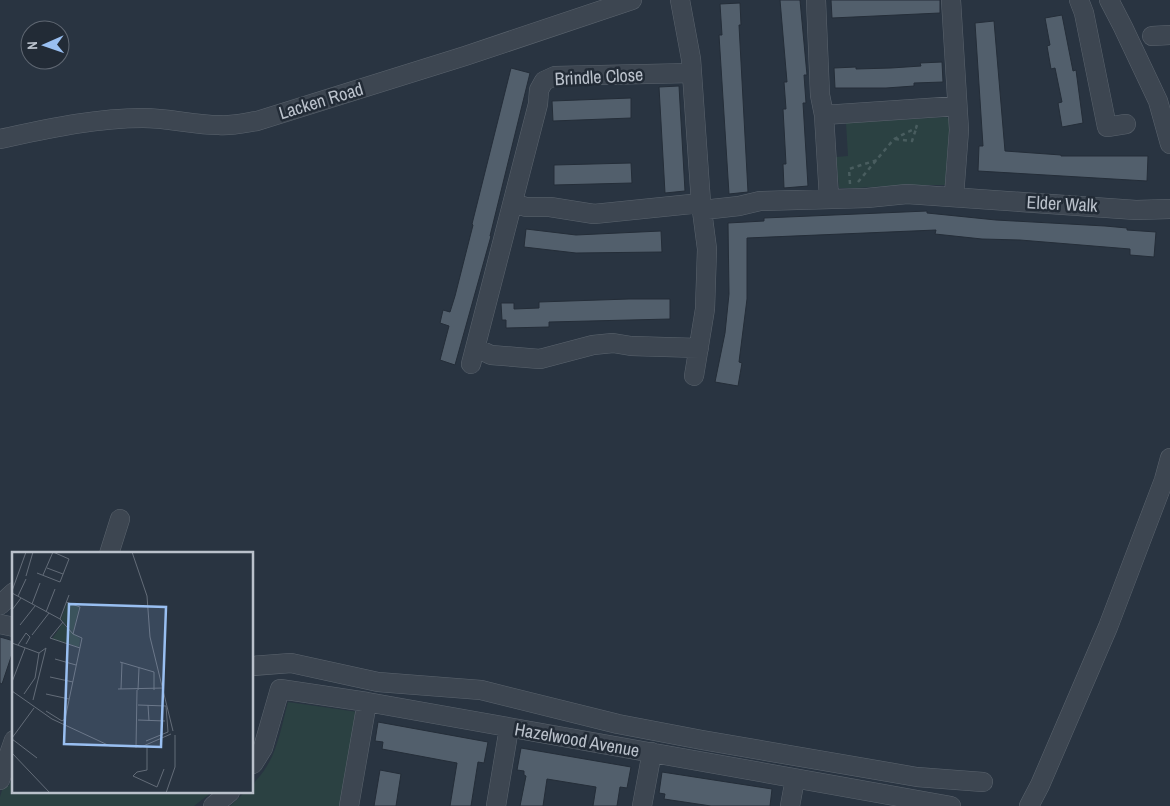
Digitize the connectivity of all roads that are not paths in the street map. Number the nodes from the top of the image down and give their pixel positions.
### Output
1 (632, 0) edge
2 (680, 0) edge
3 (816, 0) edge
4 (951, 0) edge
5 (1078, 0) edge
6 (1109, 0) edge
7 (692, 73) junction
8 (957, 106) junction
9 (824, 115) junction
10 (1166, 116) edge
11 (1108, 128) dead end
12 (0, 139) edge
13 (1170, 144) edge
14 (954, 196) junction
15 (829, 198) junction
16 (513, 204) junction
17 (702, 206) junction
18 (1170, 208) edge
19 (699, 348) junction
20 (694, 376) dead end
21 (1170, 458) edge
22 (120, 519) dead end
23 (110, 552) edge
24 (12, 594) edge
25 (0, 605) edge
26 (254, 666) edge
27 (367, 702) junction
28 (509, 728) junction
29 (12, 746) edge
30 (652, 752) junction
31 (254, 762) edge
32 (795, 779) junction
33 (0, 780) edge
34 (983, 782) dead end
35 (349, 806) edge
36 (496, 806) edge
37 (642, 806) edge
38 (790, 806) edge
39 (952, 806) edge
40 (1029, 806) edge

1 - 12 street, Lacken Road
2 - 7 street
3 - 9 street
4 - 8 street
5 - 11 street
6 - 10 street
7 - 16 street, Brindle Close
7 - 17 street
8 - 9 street
8 - 14 street
9 - 15 street
10 - 13 street
14 - 15 street, Elder Walk
14 - 18 street, Elder Walk
15 - 17 street, Elder Walk
16 - 17 street
16 - 19 street, Brindle Close
17 - 19 street
19 - 20 street
21 - 40 street
22 - 23 street
24 - 25 street
26 - 34 street
27 - 28 street, Hazelwood Avenue
27 - 31 street, Hazelwood Avenue
27 - 35 street
28 - 30 street, Hazelwood Avenue
28 - 36 street
29 - 33 street
30 - 32 street, Hazelwood Avenue
30 - 37 street
32 - 38 street
32 - 39 street, Hazelwood Avenue

